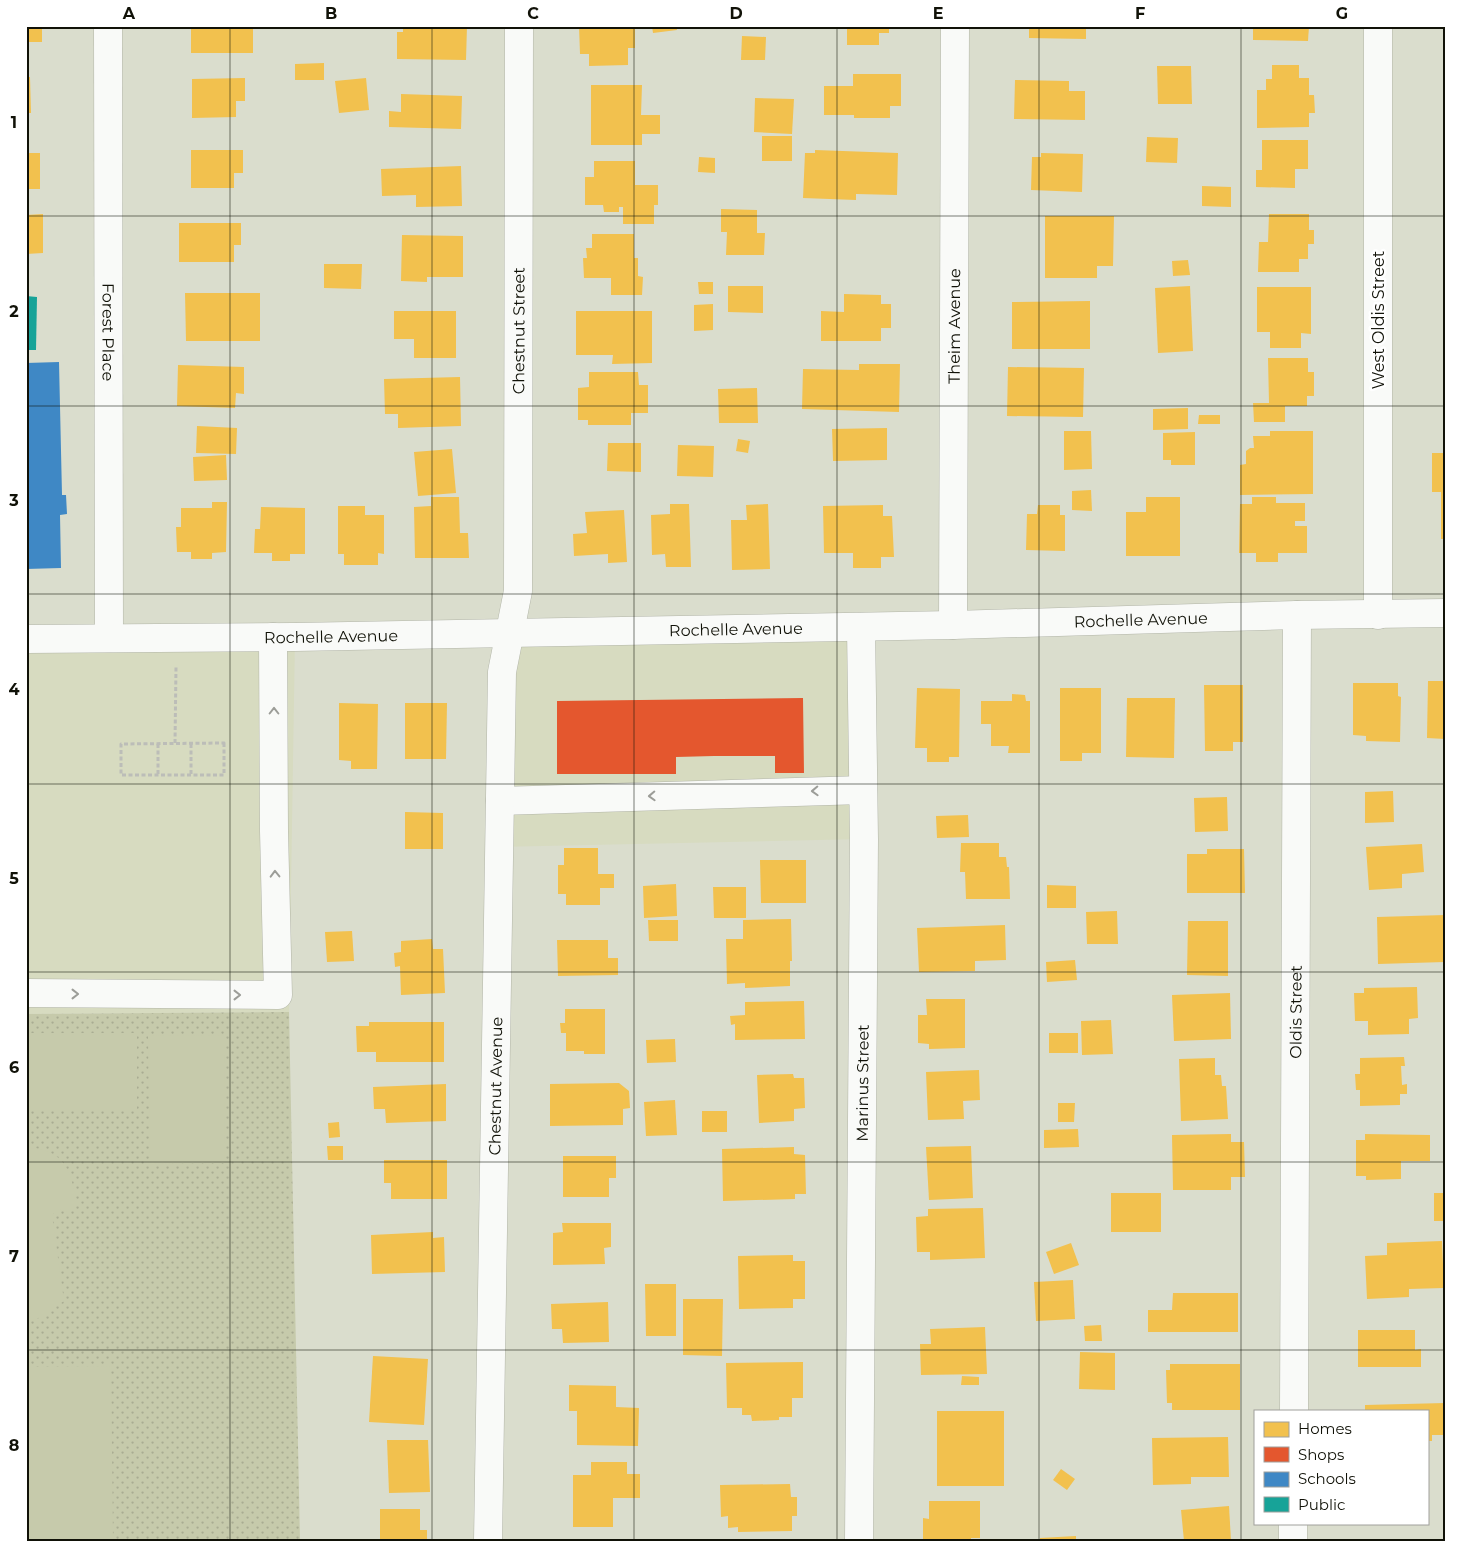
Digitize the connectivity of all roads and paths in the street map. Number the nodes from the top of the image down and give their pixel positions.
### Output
1 (108, 26) edge
2 (519, 26) edge
3 (954, 26) edge
4 (1378, 26) edge
5 (1445, 613) edge
6 (1378, 614) junction
7 (1297, 615) junction
8 (953, 625) junction
9 (861, 627) junction
10 (509, 633) junction
11 (273, 637) junction
12 (109, 638) junction
13 (26, 639) edge
14 (177, 639) junction
15 (158, 744) junction
16 (174, 744) junction
17 (191, 744) junction
18 (158, 775) junction
19 (191, 775) junction
20 (863, 790) junction
21 (500, 801) junction
22 (26, 993) edge
23 (1294, 1410) edge
24 (1293, 1524) edge
25 (488, 1541) edge
26 (859, 1541) edge
27 (1293, 1541) edge

1 - 12 street, Forest Place
2 - 10 street, Chestnut Street
3 - 8 street, Theim Avenue
4 - 6 street, West Oldis Street
5 - 6 street, Rochelle Avenue
6 - 7 street, Rochelle Avenue
7 - 8 street, Rochelle Avenue
7 - 23 street, Oldis Street
8 - 9 street, Rochelle Avenue
9 - 10 street, Rochelle Avenue
9 - 20 street, Marinus Street
10 - 11 street, Rochelle Avenue
10 - 21 street, Chestnut Avenue
11 - 14 street, Rochelle Avenue
22 -> 11 street
12 - 13 street, Rochelle Avenue
12 - 14 street, Rochelle Avenue
14 - 16 path
15 - 16 path
15 - 18 path
15 - 18 path
16 - 17 path
17 - 19 path
17 - 19 path
18 - 19 path
20 -> 21 street
20 - 26 street, Marinus Street
21 - 25 street, Chestnut Avenue
24 - 27 street

